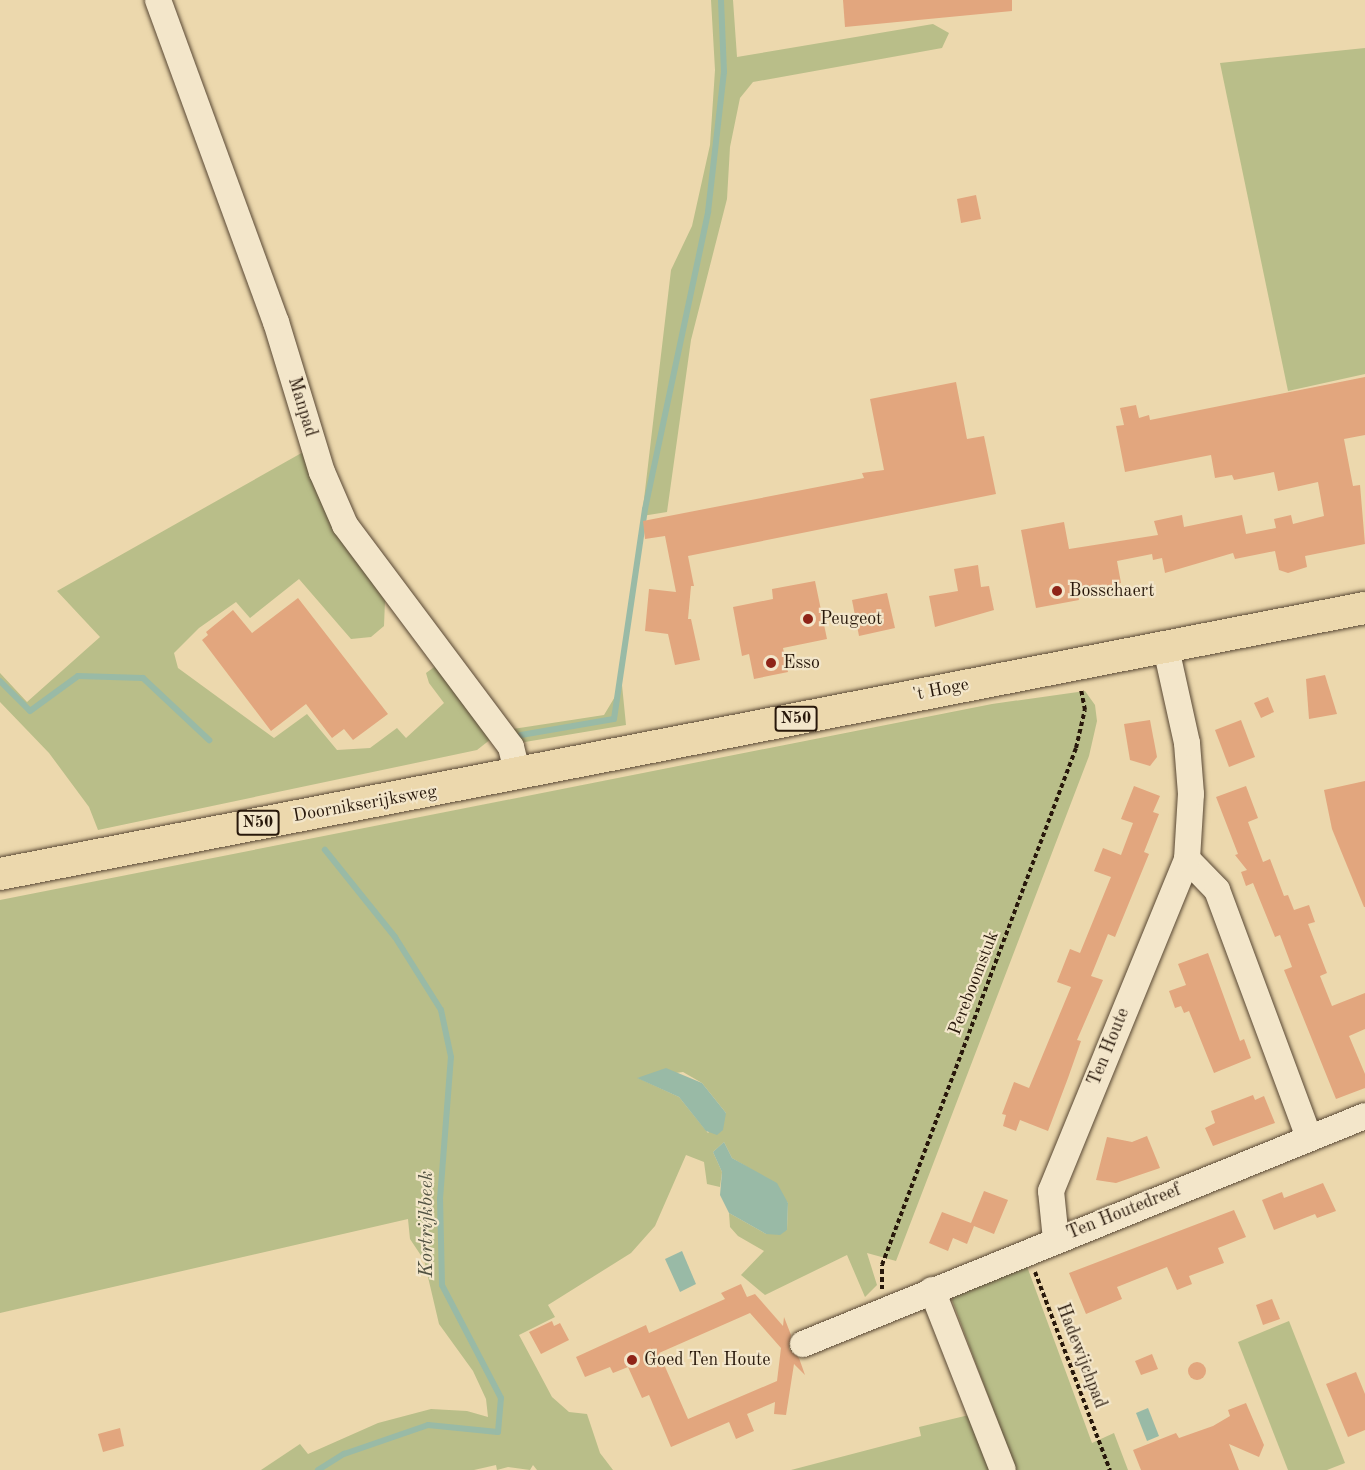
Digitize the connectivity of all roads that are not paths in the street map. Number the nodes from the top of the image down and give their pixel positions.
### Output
1 (158, 0) edge
2 (1365, 608) edge
3 (1166, 648) junction
4 (518, 776) junction
5 (1187, 859) junction
6 (0, 874) edge
7 (1365, 1116) edge
8 (1309, 1137) junction
9 (1056, 1240) junction
10 (932, 1290) junction
11 (803, 1344) dead end
12 (1003, 1470) edge

1 - 4 street, Manpad
2 - 3 main road, 't Hoge / N50
3 - 4 main road, 't Hoge / N50
3 - 5 street, Ten Houte
4 - 6 main road, Doornikserijksweg / N50
5 - 8 street
5 - 9 street, Ten Houte
7 - 8 street, Ten Houtedreef
8 - 9 street, Ten Houtedreef
9 - 10 street, Ten Houtedreef
10 - 11 street, Ten Houtedreef
10 - 12 street

